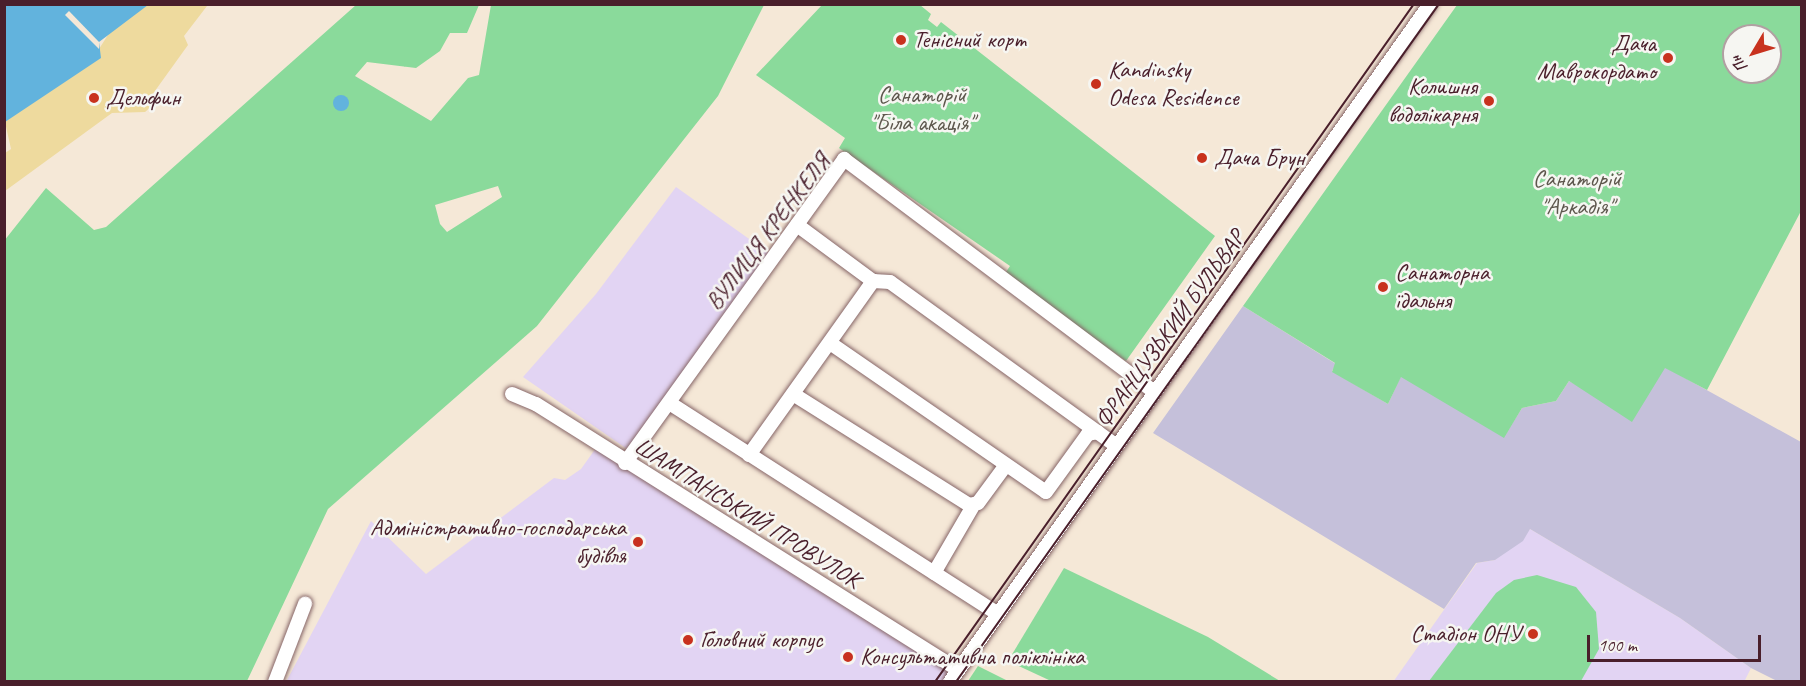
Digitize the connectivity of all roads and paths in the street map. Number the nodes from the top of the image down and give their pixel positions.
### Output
1 (1430, 4) edge
2 (797, 225) junction
3 (873, 281) junction
4 (830, 342) junction
5 (1154, 392) junction
6 (512, 394) dead end
7 (793, 394) junction
8 (671, 404) junction
9 (1098, 432) junction
10 (1114, 445) junction
11 (749, 455) junction
12 (625, 463) junction
13 (1006, 465) junction
14 (973, 506) junction
15 (934, 573) junction
16 (305, 604) dead end
17 (995, 612) junction
18 (954, 676) edge
19 (275, 681) edge

1 - 5 street, ФРАНЦУЗЬКИЙ БУЛЬВАР
2 - 3 street
2 - 5 street, ВУЛИЦЯ КРЕНКЕЛЯ
2 - 8 street, ВУЛИЦЯ КРЕНКЕЛЯ
3 - 4 street
3 - 9 street
4 - 7 street
4 - 13 street
5 - 10 street, ФРАНЦУЗЬКИЙ БУЛЬВАР
6 - 12 street, ШАМПАНСЬКИЙ ПРОВУЛОК
7 - 11 street
7 - 14 street
8 - 11 street
8 - 12 street, ВУЛИЦЯ КРЕНКЕЛЯ
9 - 10 street
9 - 13 street
10 - 17 street, ФРАНЦУЗЬКИЙ БУЛЬВАР
11 - 15 street
12 - 18 street, ШАМПАНСЬКИЙ ПРОВУЛОК
13 - 14 street
14 - 15 street
15 - 17 street
16 - 19 street
17 - 18 street, ФРАНЦУЗЬКИЙ БУЛЬВАР

